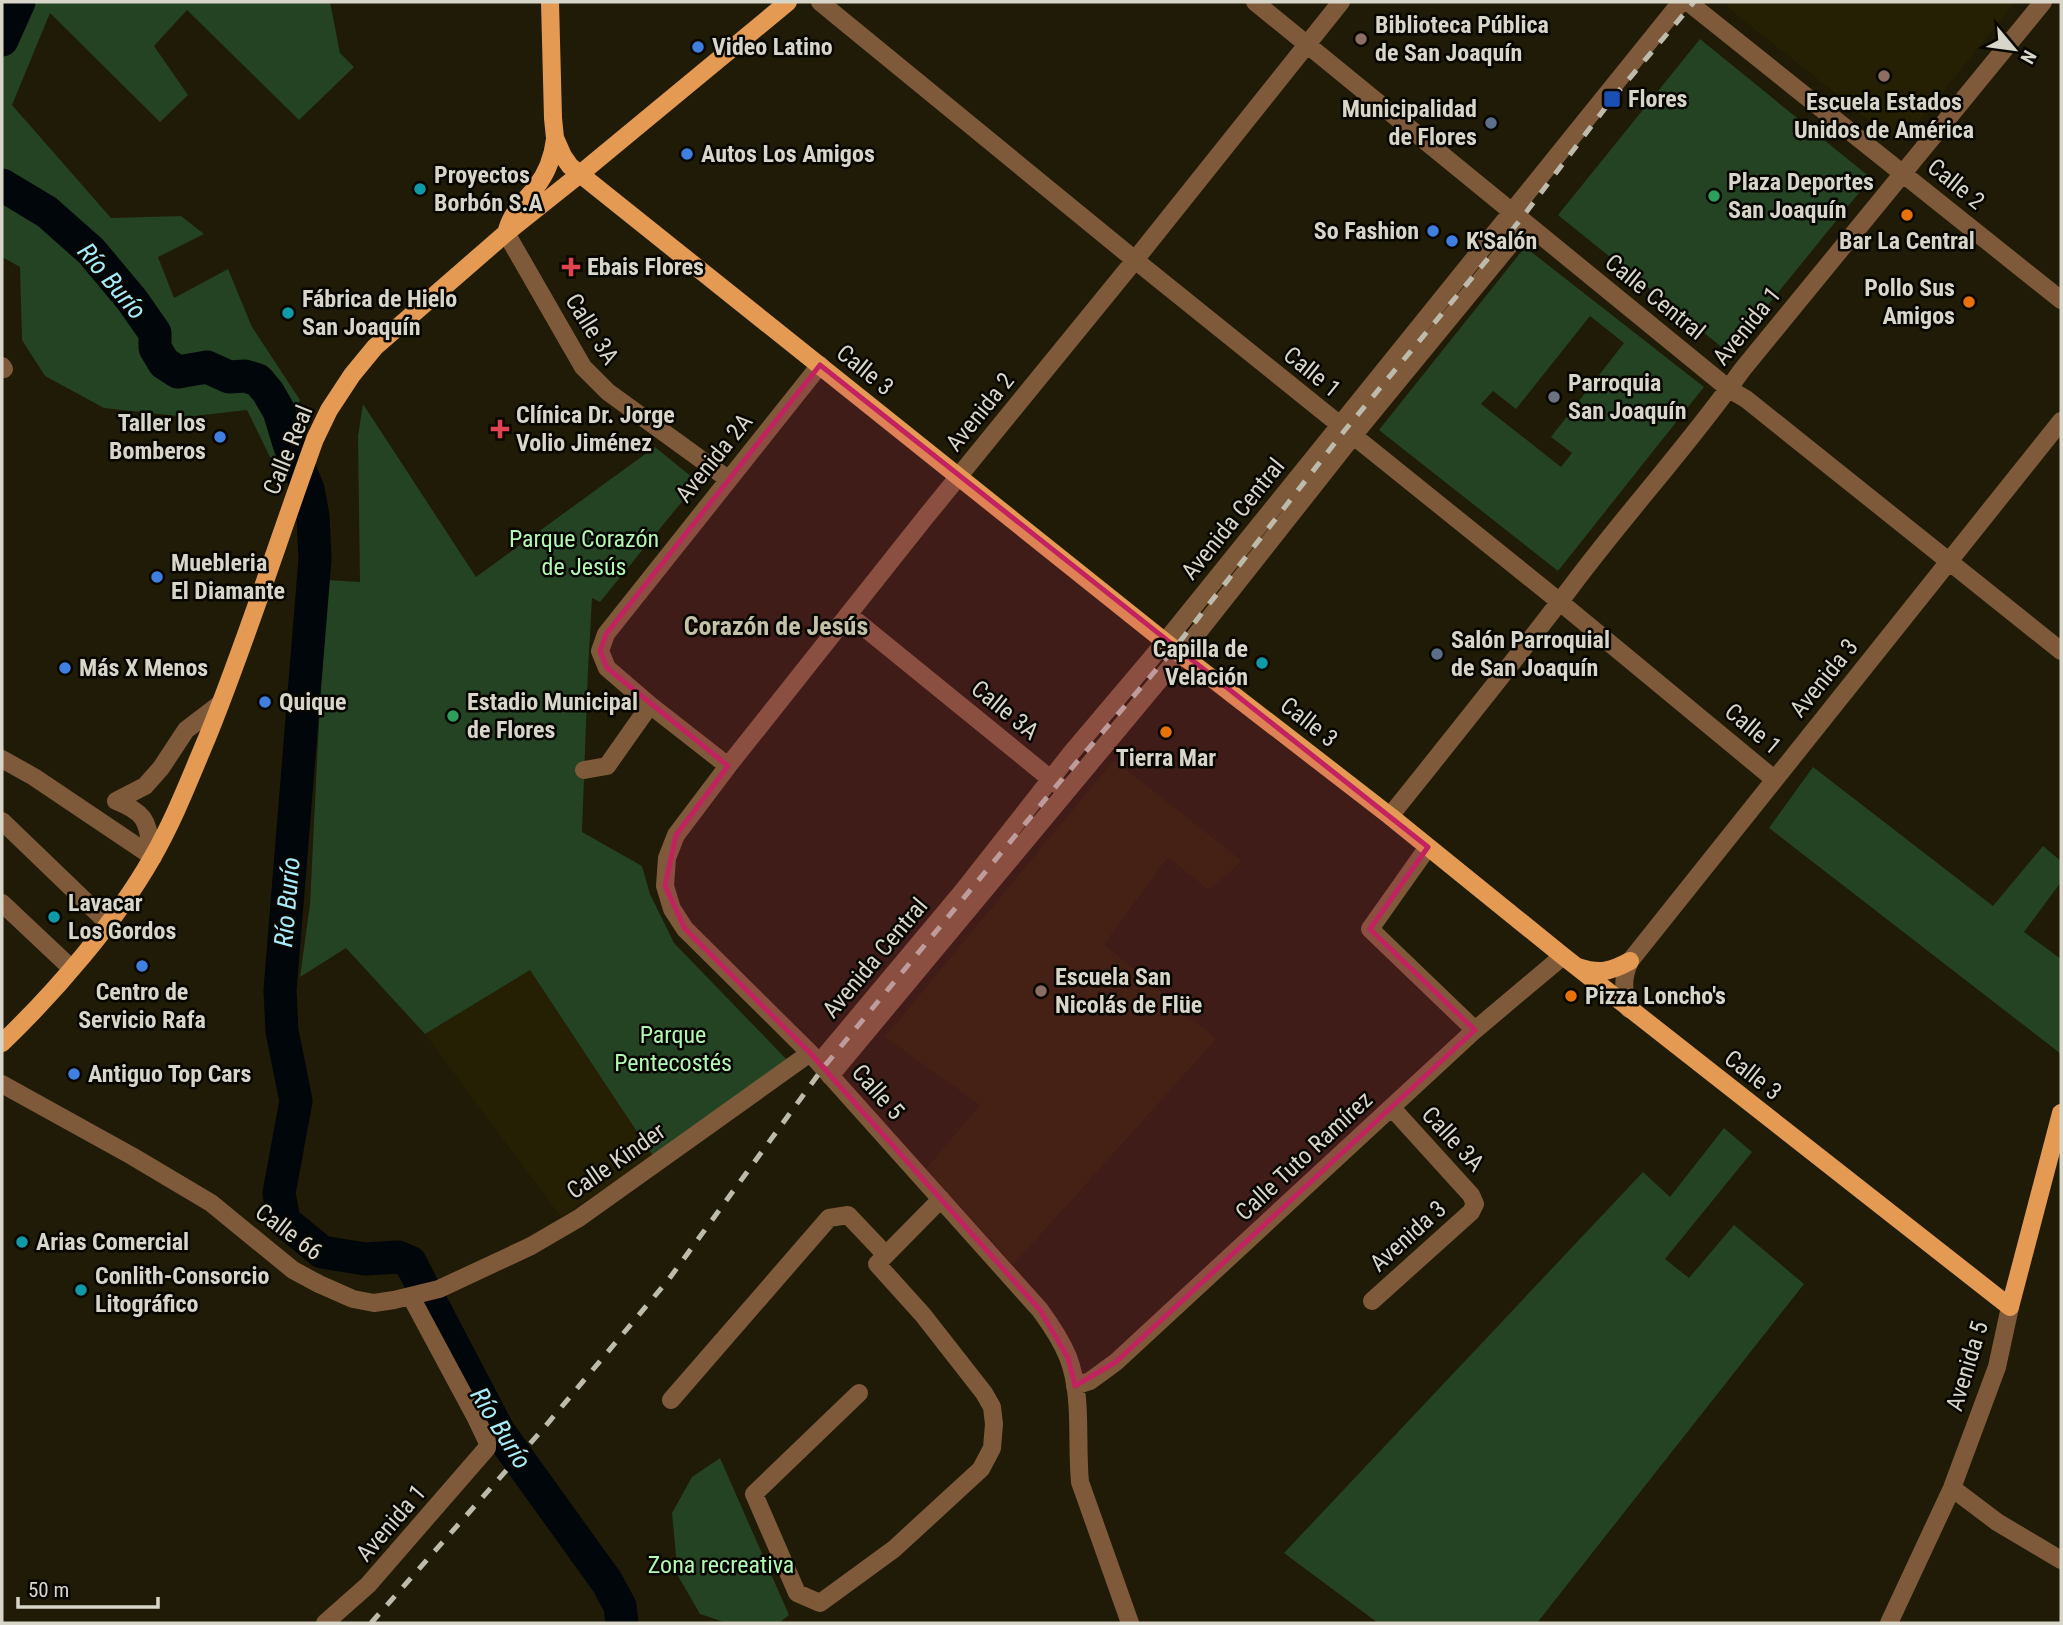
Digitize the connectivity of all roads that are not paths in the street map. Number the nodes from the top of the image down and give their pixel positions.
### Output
1 (550, 2) edge
2 (788, 2) edge
3 (820, 2) edge
4 (1255, 2) edge
5 (1341, 2) edge
6 (1681, 2) edge
7 (2043, 2) edge
8 (1699, 5) edge
9 (1307, 44) junction
10 (555, 138) junction
11 (580, 174) junction
12 (1903, 174) junction
13 (1513, 211) junction
14 (1526, 225) junction
15 (506, 233) junction
16 (1135, 260) junction
17 (2061, 300) edge
18 (820, 365) junction
19 (1729, 389) junction
20 (2061, 421) edge
21 (1346, 430) junction
22 (958, 477) junction
23 (728, 480) junction
24 (1948, 561) junction
25 (1560, 602) junction
26 (849, 615) junction
27 (1165, 642) junction
28 (2061, 651) edge
29 (1181, 654) junction
30 (220, 704) junction
31 (650, 705) junction
32 (2, 759) edge
33 (728, 766) junction
34 (584, 770) dead end
35 (1051, 779) junction
36 (1774, 779) junction
37 (1066, 791) junction
38 (1390, 816) junction
39 (2, 821) edge
40 (1428, 847) junction
41 (153, 857) junction
42 (667, 858) joint
43 (2, 903) edge
44 (108, 923) junction
45 (1569, 961) junction
46 (1630, 961) junction
47 (71, 968) junction
48 (1629, 1009) junction
49 (1475, 1030) junction
50 (2, 1042) edge
51 (819, 1064) junction
52 (2, 1084) edge
53 (1392, 1108) junction
54 (2061, 1113) edge
55 (942, 1199) junction
56 (1475, 1205) joint
57 (885, 1254) junction
58 (411, 1297) junction
59 (1372, 1301) dead end
60 (2010, 1307) junction
61 (1076, 1386) junction
62 (859, 1393) dead end
63 (671, 1401) dead end
64 (1952, 1488) junction
65 (2061, 1560) edge
66 (325, 1623) edge
67 (1130, 1623) edge
68 (1889, 1623) edge

1 - 10 main road
2 - 11 main road, Calle Real
3 - 16 street, Calle 1
4 - 9 street, Calle Central
5 - 9 street, Avenida 2
6 - 13 street, Avenida Central
7 - 12 street, Avenida 1
8 - 12 street, Calle 2
9 - 13 street, Calle Central
9 - 16 street, Avenida 2
10 - 11 main road, Calle 3
10 - 15 main road
11 - 15 main road, Calle Real
11 - 18 main road, Calle 3
12 - 17 street, Calle 2
12 - 19 street, Avenida 1
13 - 14 street, Calle Central
13 - 21 street, Avenida Central
14 - 19 street, Calle Central
14 - 21 street, Avenida Central
15 - 23 street, Calle 3A
15 - 30 main road, Calle Real
16 - 21 street, Calle 1
16 - 22 street, Avenida 2
18 - 22 main road, Calle 3
18 - 23 street, Avenida 2A
19 - 24 street, Calle Central
19 - 25 street, Avenida 1
20 - 24 street, Avenida 3
21 - 25 street, Calle 1
21 - 27 street, Avenida Central
21 - 29 street, Avenida Central
22 - 26 street, Avenida 2
22 - 27 main road, Calle 3
23 - 31 street, Avenida 2A
24 - 28 street, Calle Central
24 - 36 street, Avenida 3
25 - 36 street, Calle 1
25 - 38 street, Avenida 1
26 - 33 street, Avenida 2
26 - 35 street, Calle 3A
27 - 29 main road, Calle 3
27 - 35 street, Avenida Central
29 - 37 street, Avenida Central
29 - 38 main road, Calle 3
30 - 41 main road, Calle Real
30 - 41 street
31 - 33 street
31 - 34 street
32 - 41 street
33 - 42 street, Avenida 2
35 - 37 street, Calle 3A
35 - 51 street, Avenida Central
36 - 46 street, Avenida 3
37 - 51 street, Avenida Central
38 - 40 main road, Calle 3
39 - 44 street
40 - 45 main road, Calle 3
40 - 49 street
41 - 44 main road, Calle Real
42 - 51 street, Calle 5
43 - 47 street
44 - 47 main road, Calle Real
45 - 46 main road
45 - 48 main road, Calle 3
45 - 49 street, Calle Tuto Ramírez
46 - 48 street
47 - 50 main road, Calle Real
48 - 60 main road, Calle 3
49 - 53 street, Calle Tuto Ramírez
51 - 55 street, Calle 5
51 - 58 street, Calle Kinder
52 - 58 street, Calle 66
53 - 56 street, Calle 3A
53 - 61 street, Calle Tuto Ramírez
54 - 60 main road, Avenida 5
55 - 57 street
55 - 61 street, Calle 5
56 - 59 street, Avenida 3
57 - 62 street
57 - 63 street
58 - 66 street, Avenida 1
60 - 64 street, Avenida 5
61 - 67 street, Calle 5
64 - 65 street
64 - 68 street, Avenida 5

